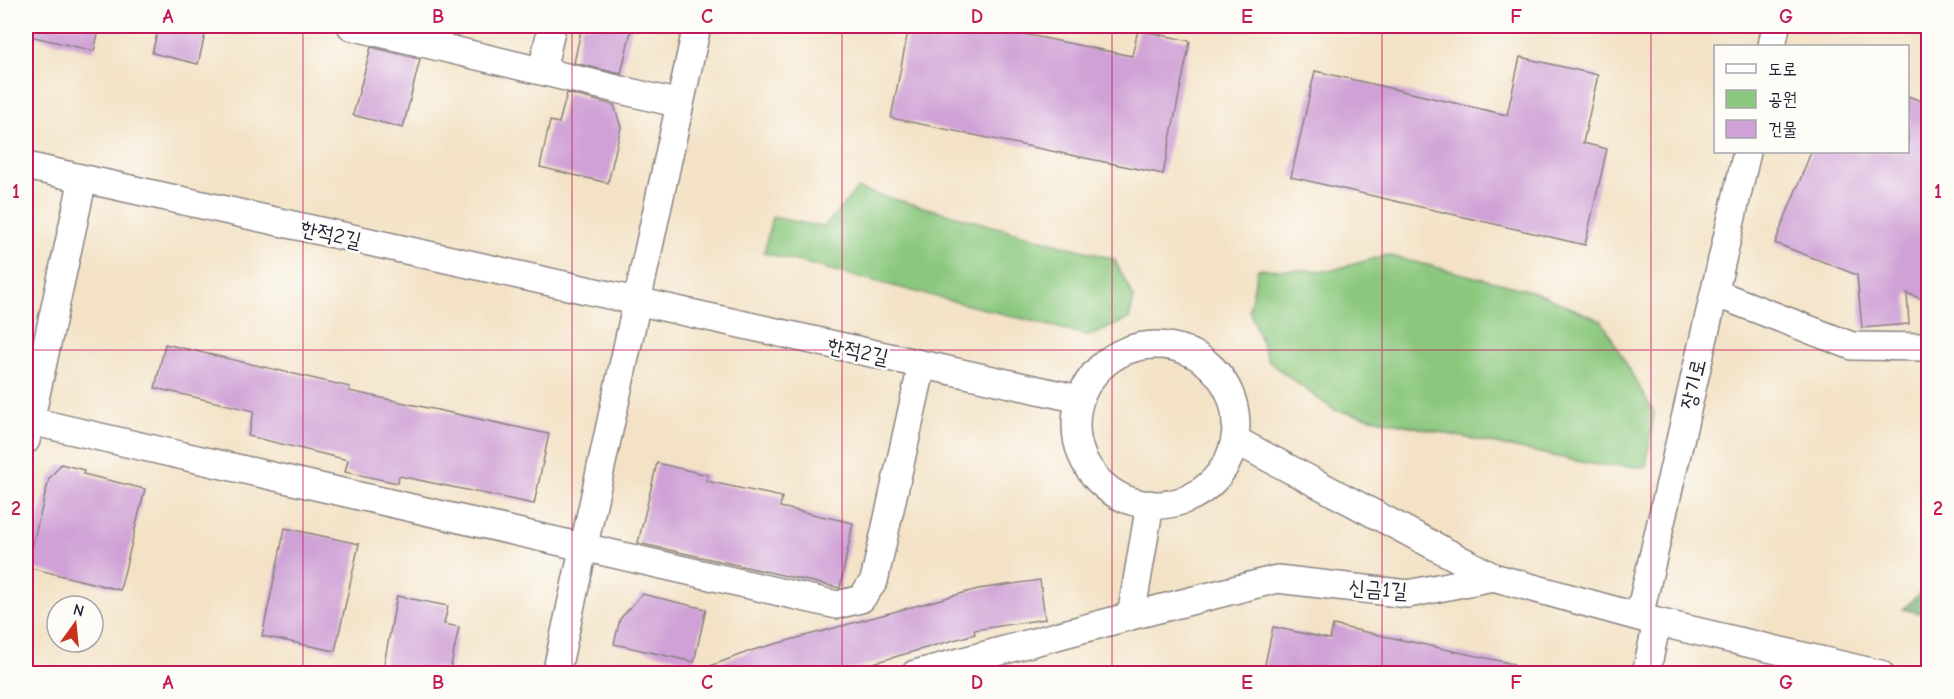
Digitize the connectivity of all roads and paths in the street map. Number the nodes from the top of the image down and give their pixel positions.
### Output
1 (351, 26) edge
2 (552, 26) edge
3 (697, 26) edge
4 (1776, 26) edge
5 (1772, 45) edge
6 (542, 71) junction
7 (680, 104) junction
8 (1747, 153) edge
9 (26, 166) edge
10 (83, 179) junction
11 (1715, 293) junction
12 (637, 302) junction
13 (1929, 347) edge
14 (922, 365) junction
15 (1079, 399) junction
16 (27, 427) edge
17 (1235, 440) junction
18 (1150, 504) junction
19 (583, 549) junction
20 (1493, 577) junction
21 (1131, 616) junction
22 (1648, 620) junction
23 (556, 674) edge
24 (915, 674) edge
25 (1646, 674) edge
26 (1880, 674) edge

1 - 6 street
2 - 6 street
3 - 7 street
4 - 5 street
6 - 7 street
7 - 12 street
8 - 11 street, 장기로
9 - 10 street, 한적2길
10 - 12 street, 한적2길
10 - 16 street
11 - 13 street
11 - 22 street, 장기로
12 - 14 street, 한적2길
12 - 19 street
14 - 15 street, 한적2길
14 - 19 street
15 - 17 street
15 - 18 street
16 - 19 street
17 - 18 street
17 - 20 street
18 - 21 street
19 - 23 street
20 - 21 street, 신금1길
20 - 22 street, 신금1길
21 - 24 street, 신금1길
22 - 25 street
22 - 26 street, 신금1길

